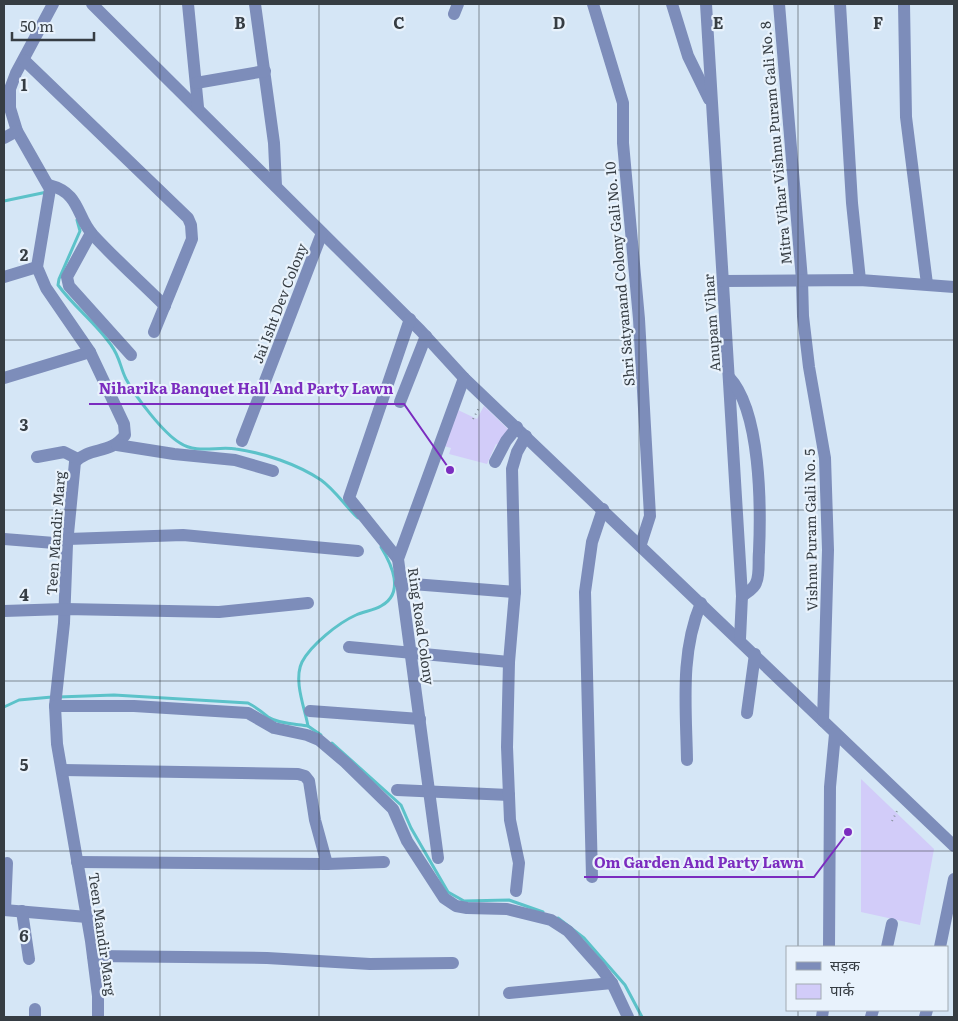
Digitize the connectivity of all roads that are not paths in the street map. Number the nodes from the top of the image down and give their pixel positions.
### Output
1 (53, 4) edge
2 (92, 4) edge
3 (188, 4) edge
4 (255, 4) edge
5 (593, 4) edge
6 (672, 4) edge
7 (706, 4) edge
8 (779, 4) edge
9 (840, 4) edge
10 (904, 4) edge
11 (24, 60) junction
12 (265, 71) junction
13 (196, 83) junction
14 (712, 104) junction
15 (198, 107) junction
16 (17, 131) junction
17 (4, 138) edge
18 (276, 186) junction
19 (50, 192) junction
20 (91, 233) junction
21 (322, 233) junction
22 (37, 267) junction
23 (4, 277) edge
24 (802, 280) junction
25 (860, 280) junction
26 (723, 281) junction
27 (927, 284) junction
28 (954, 287) edge
29 (164, 306) junction
30 (410, 320) junction
31 (154, 332) dead end
32 (426, 336) junction
33 (90, 352) junction
34 (131, 355) dead end
35 (729, 377) junction
36 (4, 378) edge
37 (464, 378) junction
38 (400, 402) dead end
39 (522, 432) junction
40 (242, 440) dead end
41 (118, 445) junction
42 (37, 457) dead end
43 (78, 459) junction
44 (495, 462) dead end
45 (273, 471) dead end
46 (603, 509) junction
47 (4, 539) edge
48 (67, 541) junction
49 (640, 544) junction
50 (358, 551) dead end
51 (398, 559) junction
52 (400, 583) junction
53 (515, 592) junction
54 (742, 596) junction
55 (308, 602) dead end
56 (702, 603) junction
57 (65, 609) junction
58 (4, 611) edge
59 (740, 640) junction
60 (349, 647) dead end
61 (410, 651) junction
62 (755, 654) junction
63 (509, 662) junction
64 (55, 701) junction
65 (310, 711) dead end
66 (747, 713) dead end
67 (420, 719) junction
68 (823, 721) junction
69 (835, 734) junction
70 (687, 760) dead end
71 (63, 770) junction
72 (397, 790) dead end
73 (430, 792) junction
74 (509, 795) junction
75 (954, 846) edge
76 (438, 858) dead end
77 (77, 862) junction
78 (384, 862) dead end
79 (7, 863) dead end
80 (327, 864) junction
81 (592, 877) dead end
82 (954, 879) edge
83 (516, 891) dead end
84 (4, 910) edge
85 (22, 911) junction
86 (87, 917) junction
87 (892, 924) dead end
88 (830, 946) edge
89 (887, 946) edge
90 (940, 946) edge
91 (93, 956) junction
92 (29, 960) dead end
93 (453, 963) dead end
94 (612, 983) junction
95 (509, 993) dead end
96 (98, 1017) edge
97 (628, 1017) edge

1 - 11 street
2 - 15 street
3 - 13 street
4 - 12 street
5 - 49 street, Shri Satyanand Colony Gali No. 10
6 - 14 street
7 - 14 street, Anupam Vihar
8 - 24 street, Mitra Vihar Vishnu Puram Gali No. 8
9 - 25 street
10 - 27 street
11 - 16 street
11 - 29 street
12 - 13 street
12 - 18 street
13 - 15 street
14 - 26 street, Anupam Vihar
15 - 18 street
16 - 17 street
16 - 19 street
18 - 21 street
19 - 20 street
19 - 22 street
20 - 29 street
20 - 34 street
21 - 30 street
21 - 40 street, Jai Isht Dev Colony
22 - 23 street
22 - 33 street
24 - 25 street
24 - 26 street
24 - 68 street, Vishnu Puram Gali No. 5
25 - 27 street
26 - 35 street, Anupam Vihar
27 - 28 street
29 - 31 street
30 - 32 street
30 - 51 street
32 - 37 street
32 - 38 street
33 - 36 street
33 - 41 street
35 - 54 street, Anupam Vihar
35 - 54 street
37 - 39 street
37 - 51 street, Ring Road Colony
39 - 44 street
39 - 46 street
39 - 53 street
41 - 43 street, Teen Mandir Marg
41 - 45 street
42 - 43 street
43 - 48 street, Teen Mandir Marg
46 - 49 street
46 - 81 street
47 - 48 street
48 - 50 street
48 - 57 street, Teen Mandir Marg
49 - 56 street
51 - 52 street, Ring Road Colony
52 - 53 street
52 - 61 street, Ring Road Colony
53 - 63 street
54 - 59 street, Anupam Vihar
55 - 57 street
56 - 59 street
56 - 70 street
57 - 58 street
57 - 64 street, Teen Mandir Marg
59 - 62 street
60 - 61 street
61 - 63 street
61 - 67 street, Ring Road Colony
62 - 66 street
62 - 68 street
63 - 74 street
64 - 71 street, Teen Mandir Marg
64 - 94 street
65 - 67 street
67 - 73 street, Ring Road Colony
68 - 69 street
69 - 75 street
69 - 88 street
71 - 77 street, Teen Mandir Marg
71 - 80 street
72 - 73 street
73 - 74 street
73 - 76 street, Ring Road Colony
74 - 83 street
77 - 80 street
77 - 86 street, Teen Mandir Marg
78 - 80 street
79 - 84 street
82 - 90 street
84 - 85 street
85 - 86 street
85 - 92 street
86 - 91 street, Teen Mandir Marg
87 - 89 street
91 - 93 street
91 - 96 street, Teen Mandir Marg
94 - 95 street
94 - 97 street

